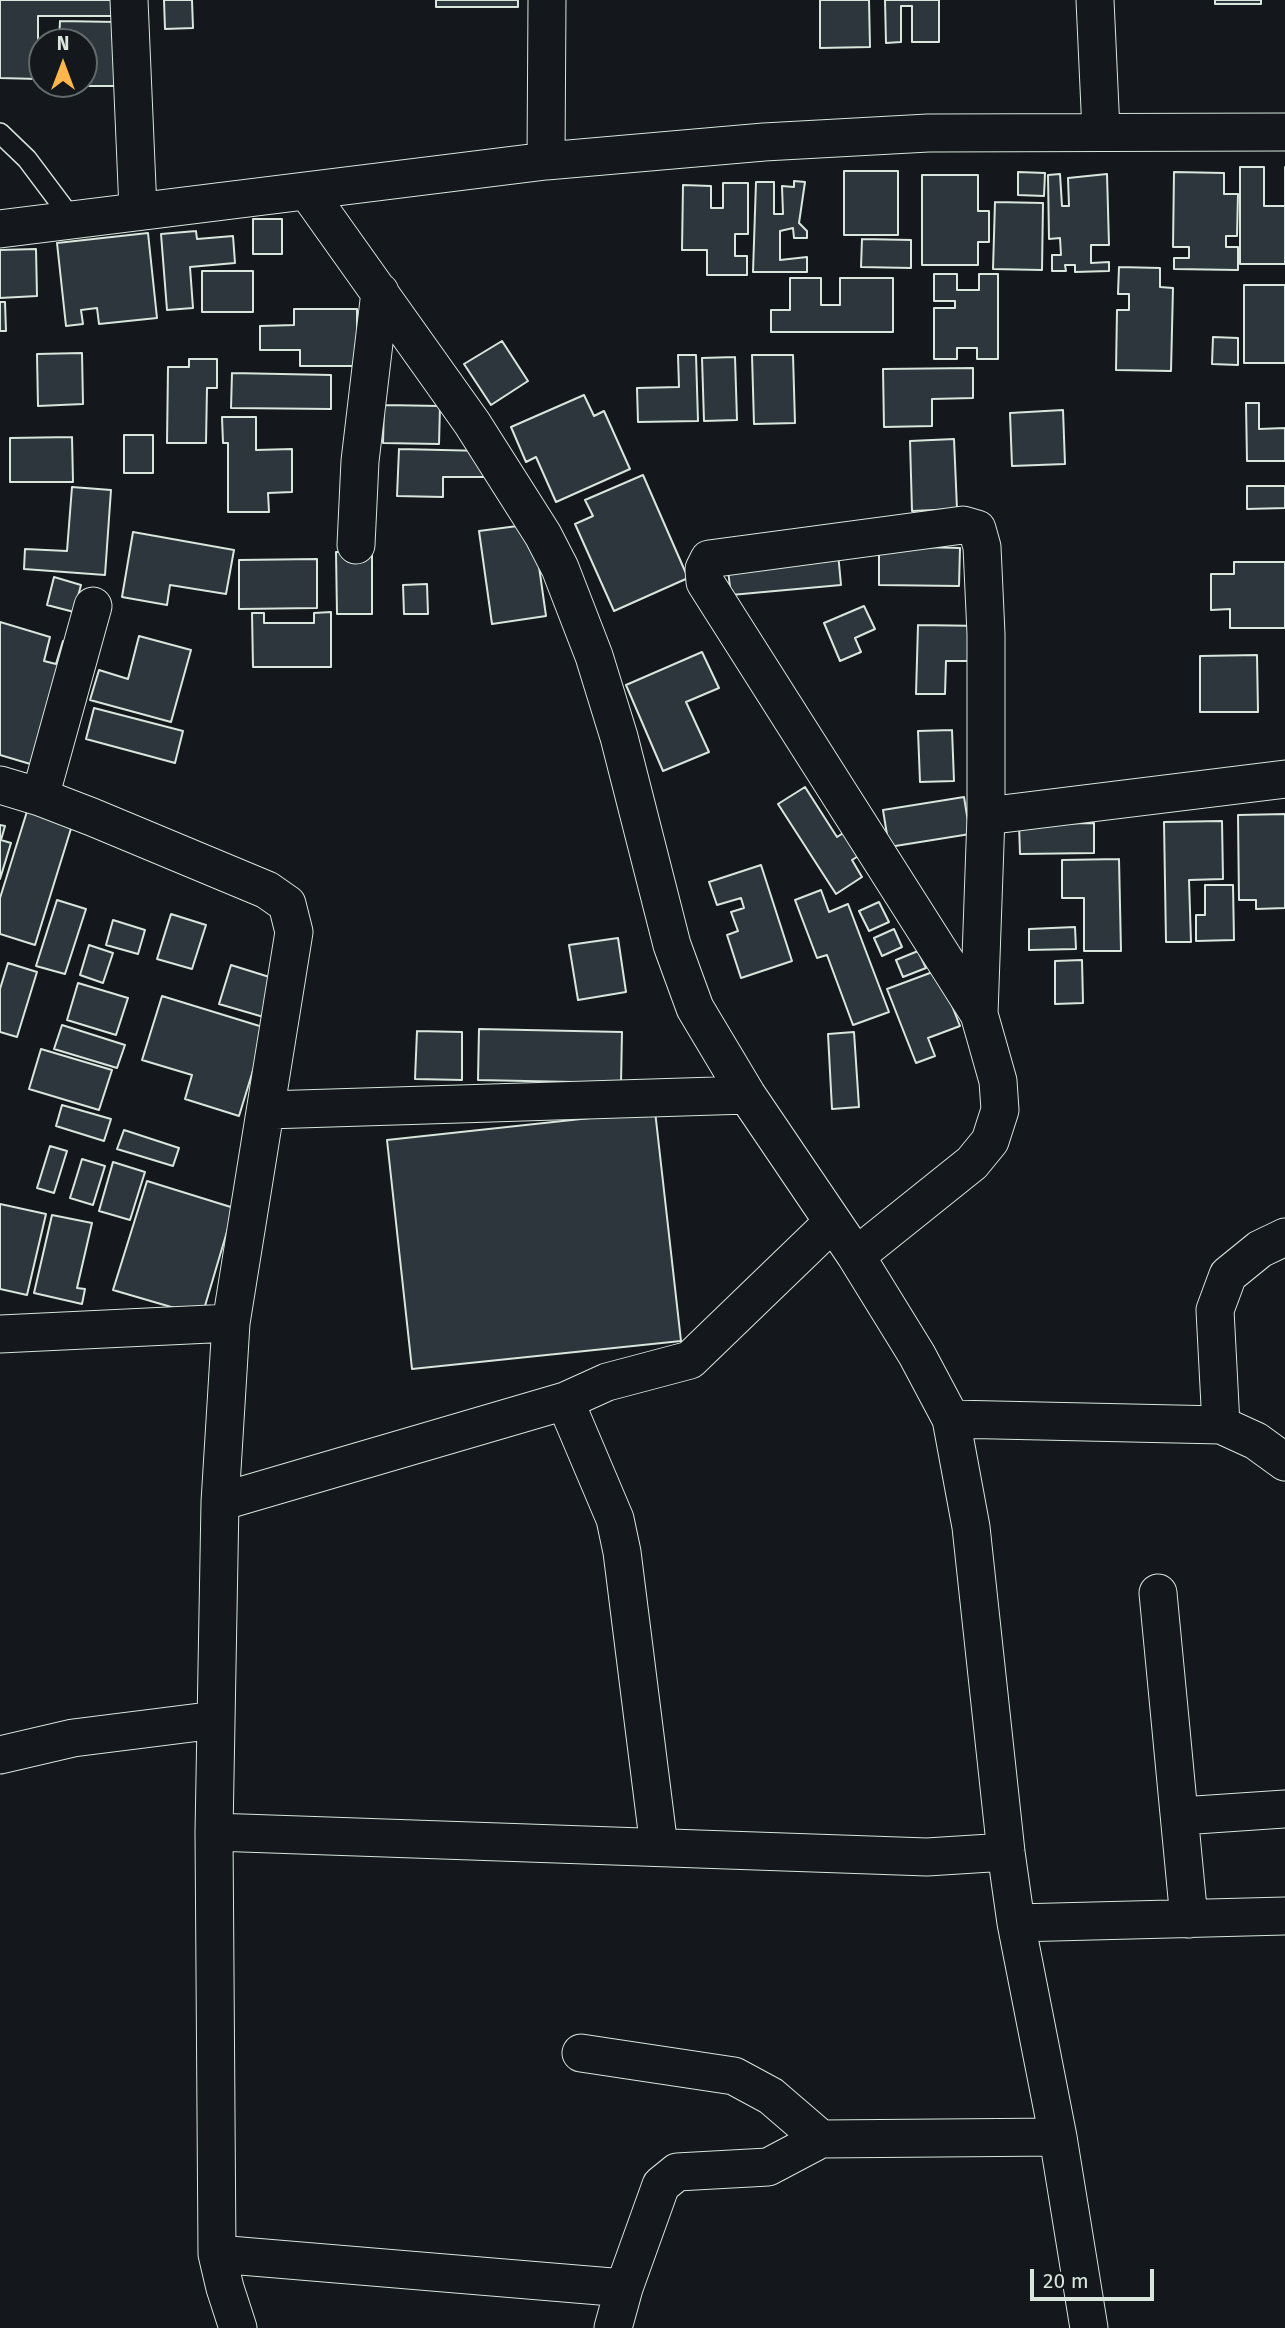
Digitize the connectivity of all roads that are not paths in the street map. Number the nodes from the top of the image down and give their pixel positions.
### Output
1 (129, 0) edge
2 (547, 0) edge
3 (1095, 0) edge
4 (1101, 131) junction
5 (1285, 132) edge
6 (0, 133) edge
7 (547, 161) junction
8 (307, 191) junction
9 (138, 210) junction
10 (72, 219) junction
11 (0, 229) edge
12 (380, 292) junction
13 (355, 545) dead end
14 (93, 606) dead end
15 (1285, 779) edge
16 (0, 785) edge
17 (40, 797) junction
18 (986, 816) junction
19 (979, 1014) junction
20 (747, 1095) junction
21 (267, 1110) junction
22 (833, 1222) junction
23 (1285, 1237) edge
24 (856, 1256) junction
25 (231, 1323) junction
26 (0, 1334) edge
27 (565, 1401) junction
28 (951, 1419) junction
29 (1221, 1425) junction
30 (1285, 1462) edge
31 (220, 1502) junction
32 (1158, 1593) dead end
33 (216, 1720) junction
34 (0, 1755) edge
35 (1285, 1808) edge
36 (1181, 1816) junction
37 (214, 1832) junction
38 (659, 1847) junction
39 (1006, 1852) junction
40 (1285, 1916) edge
41 (1189, 1919) junction
42 (1016, 1923) junction
43 (581, 2053) dead end
44 (1058, 2137) junction
45 (821, 2139) junction
46 (217, 2254) junction
47 (624, 2288) junction
48 (238, 2328) edge
49 (612, 2328) edge
50 (1090, 2328) edge

1 - 9 street
2 - 7 street
3 - 4 street
4 - 5 street
4 - 7 street
6 - 10 lane
7 - 8 street
8 - 9 street
8 - 12 street
9 - 10 street
10 - 11 street
12 - 13 street
12 - 20 street
14 - 17 street
15 - 18 street
16 - 17 street
17 - 21 street
18 - 19 street
18 - 19 street
19 - 24 street
20 - 21 street
20 - 22 street
21 - 25 street
22 - 24 street
22 - 27 street
23 - 29 street
24 - 28 street
25 - 26 street
25 - 31 street
27 - 31 street
27 - 38 street
28 - 29 street
28 - 39 street
29 - 30 street
31 - 33 street
32 - 36 street
33 - 34 street
33 - 37 street
35 - 36 street
36 - 41 street
37 - 38 street
37 - 46 street
38 - 39 street
39 - 42 street
40 - 41 street
41 - 42 street
42 - 44 street
43 - 45 street
44 - 45 street
44 - 50 street
45 - 47 street
46 - 47 street
46 - 48 street
47 - 49 street

